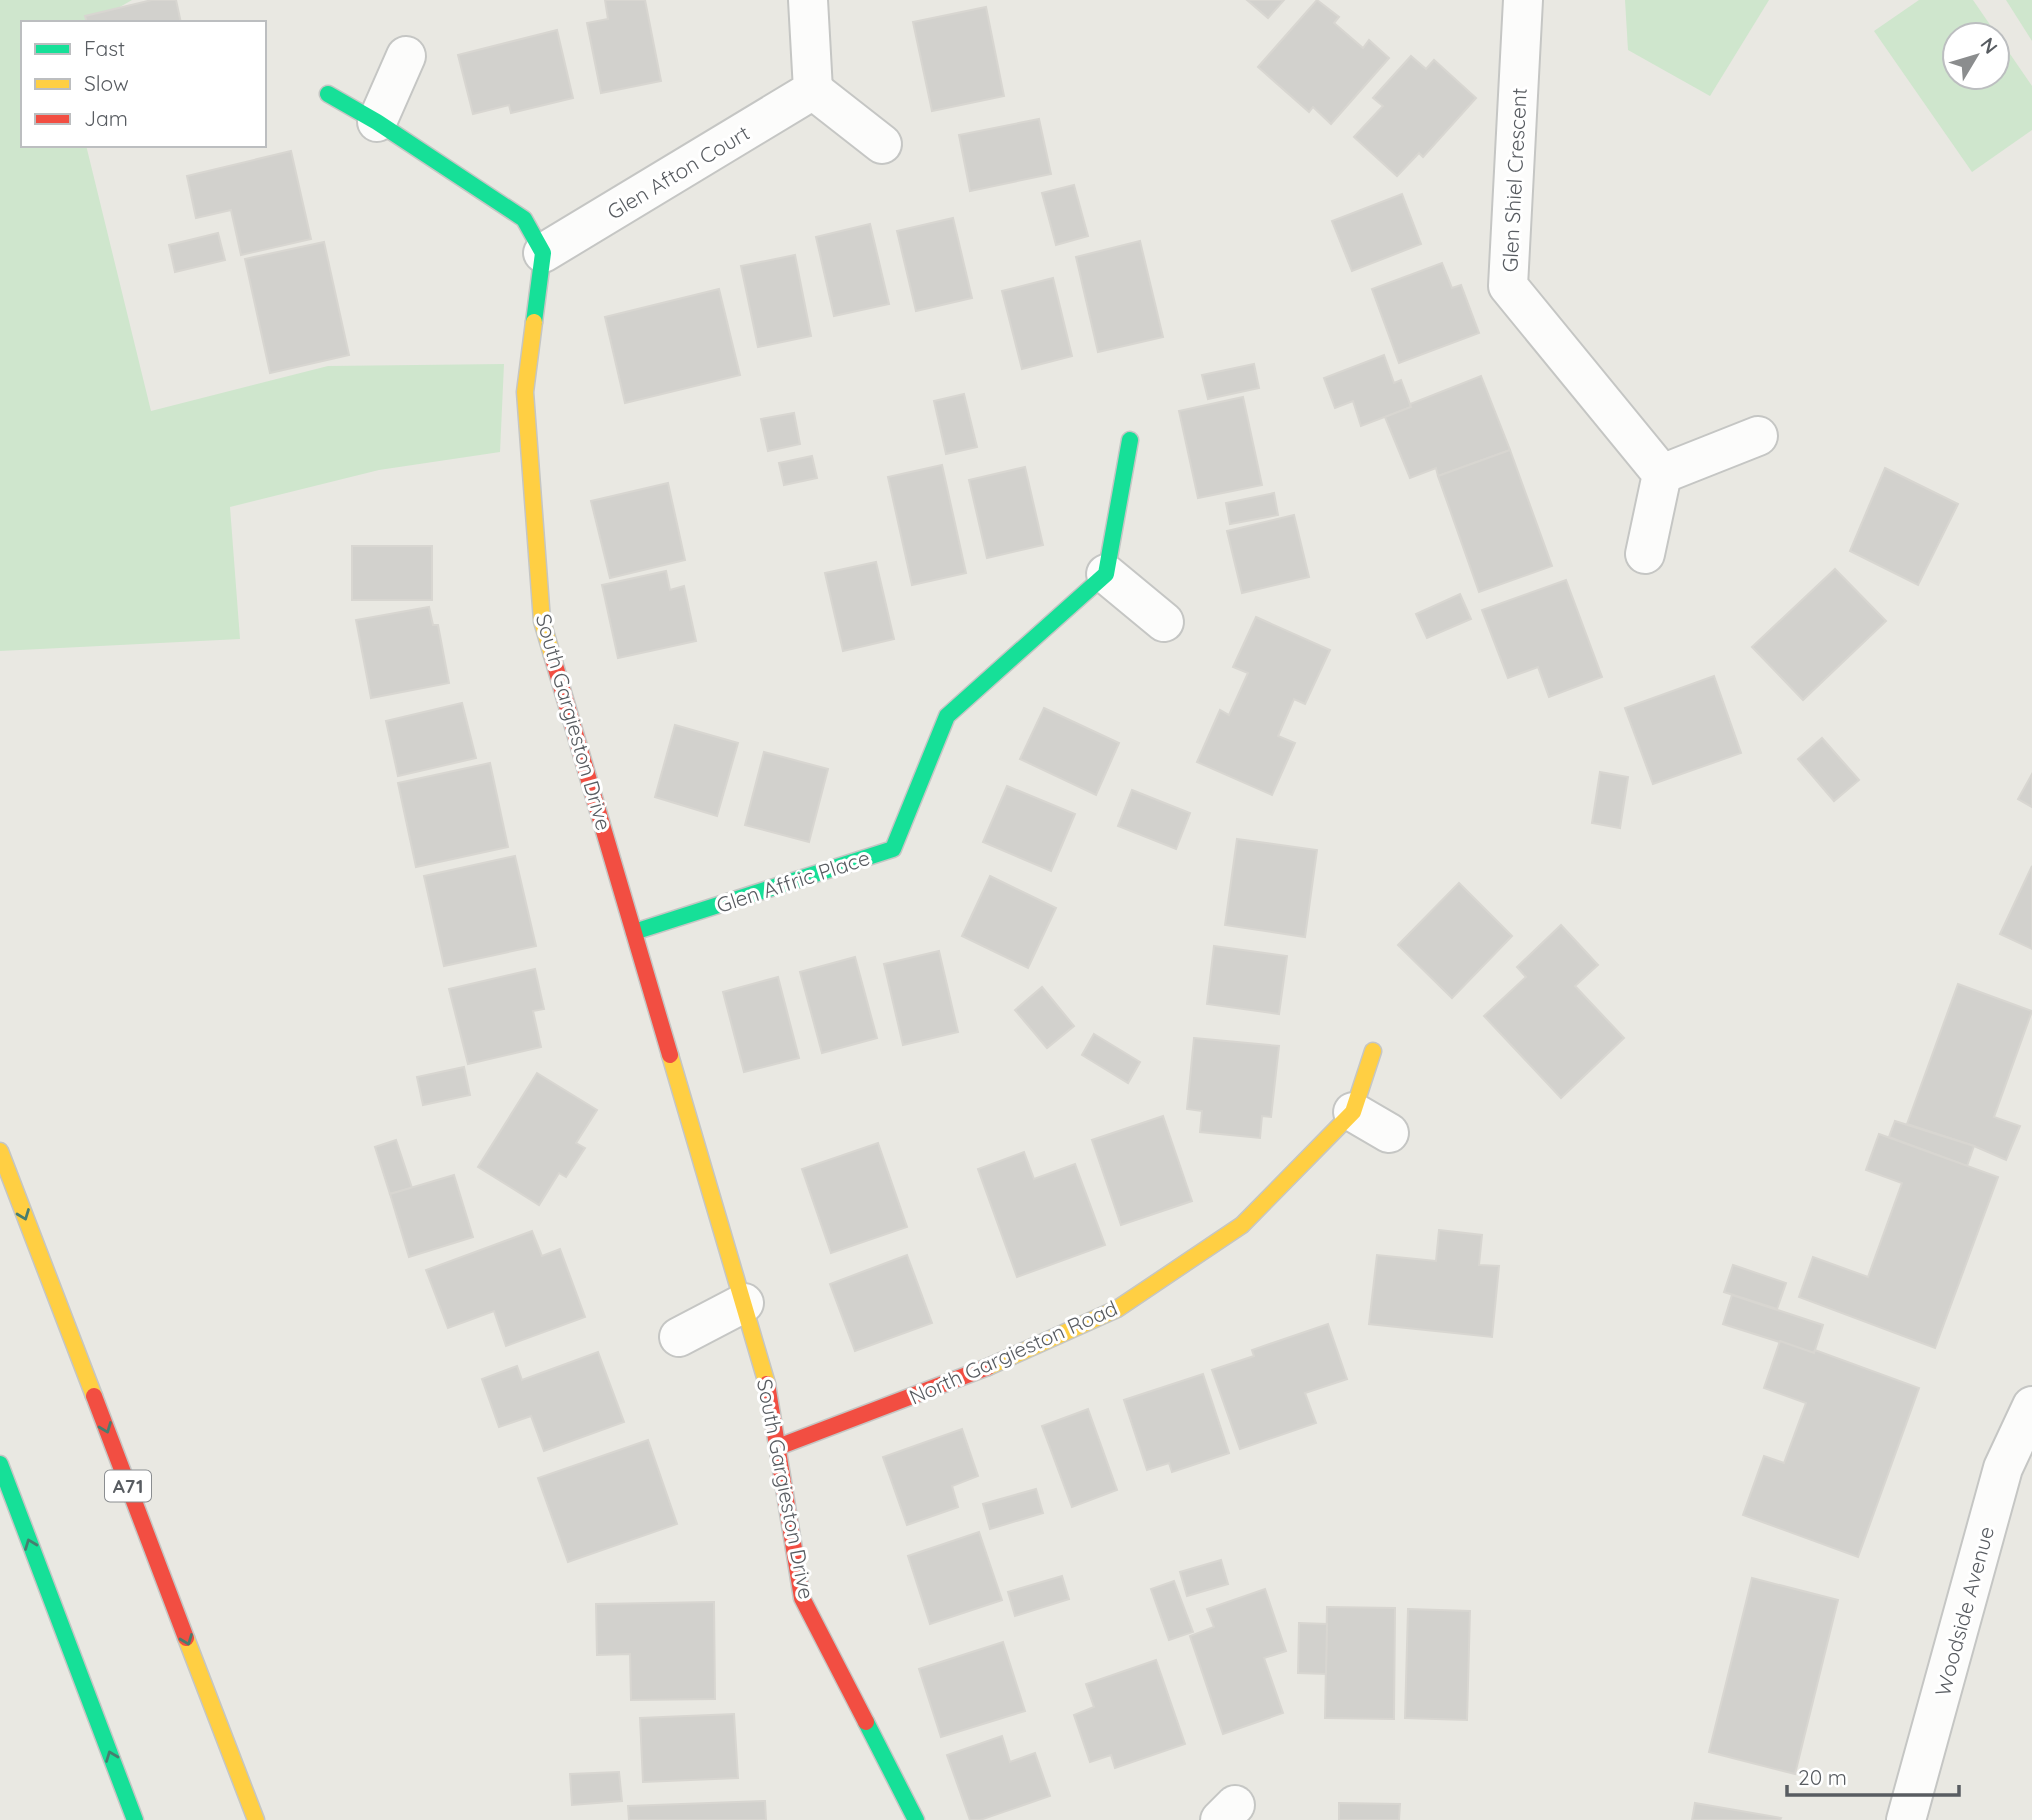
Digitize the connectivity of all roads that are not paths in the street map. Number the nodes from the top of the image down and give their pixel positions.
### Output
1 (808, 0) edge
2 (1523, 0) edge
3 (406, 56) dead end
4 (813, 90) junction
5 (328, 94) dead end
6 (377, 122) junction
7 (883, 144) dead end
8 (543, 253) junction
9 (1758, 436) dead end
10 (1130, 440) dead end
11 (1662, 474) junction
12 (1645, 554) dead end
13 (1106, 574) junction
14 (1164, 622) dead end
15 (634, 932) junction
16 (1373, 1051) dead end
17 (1353, 1112) junction
18 (1389, 1133) dead end
19 (0, 1152) edge
20 (744, 1303) junction
21 (679, 1338) dead end
22 (2032, 1406) edge
23 (778, 1447) junction
24 (0, 1464) edge
25 (135, 1820) edge
26 (256, 1820) edge
27 (916, 1820) edge
28 (1906, 1820) edge

1 - 4 street
2 - 11 street, Glen Shiel Crescent
3 - 6 street
4 - 7 street
4 - 8 street, Glen Afton Court
5 - 6 street
6 - 8 street
8 - 15 street, South Gargieston Drive
9 - 11 street
10 - 13 street
11 - 12 street
13 - 14 street
13 - 15 street, Glen Affric Place
15 - 20 street, South Gargieston Drive
16 - 17 street, North Gargieston Road
17 - 18 street
17 - 23 street, North Gargieston Road
19 -> 26 street, A71
20 - 21 street
20 - 23 street, South Gargieston Drive
22 - 28 street, Woodside Avenue
23 - 27 street, South Gargieston Drive
25 -> 24 street

